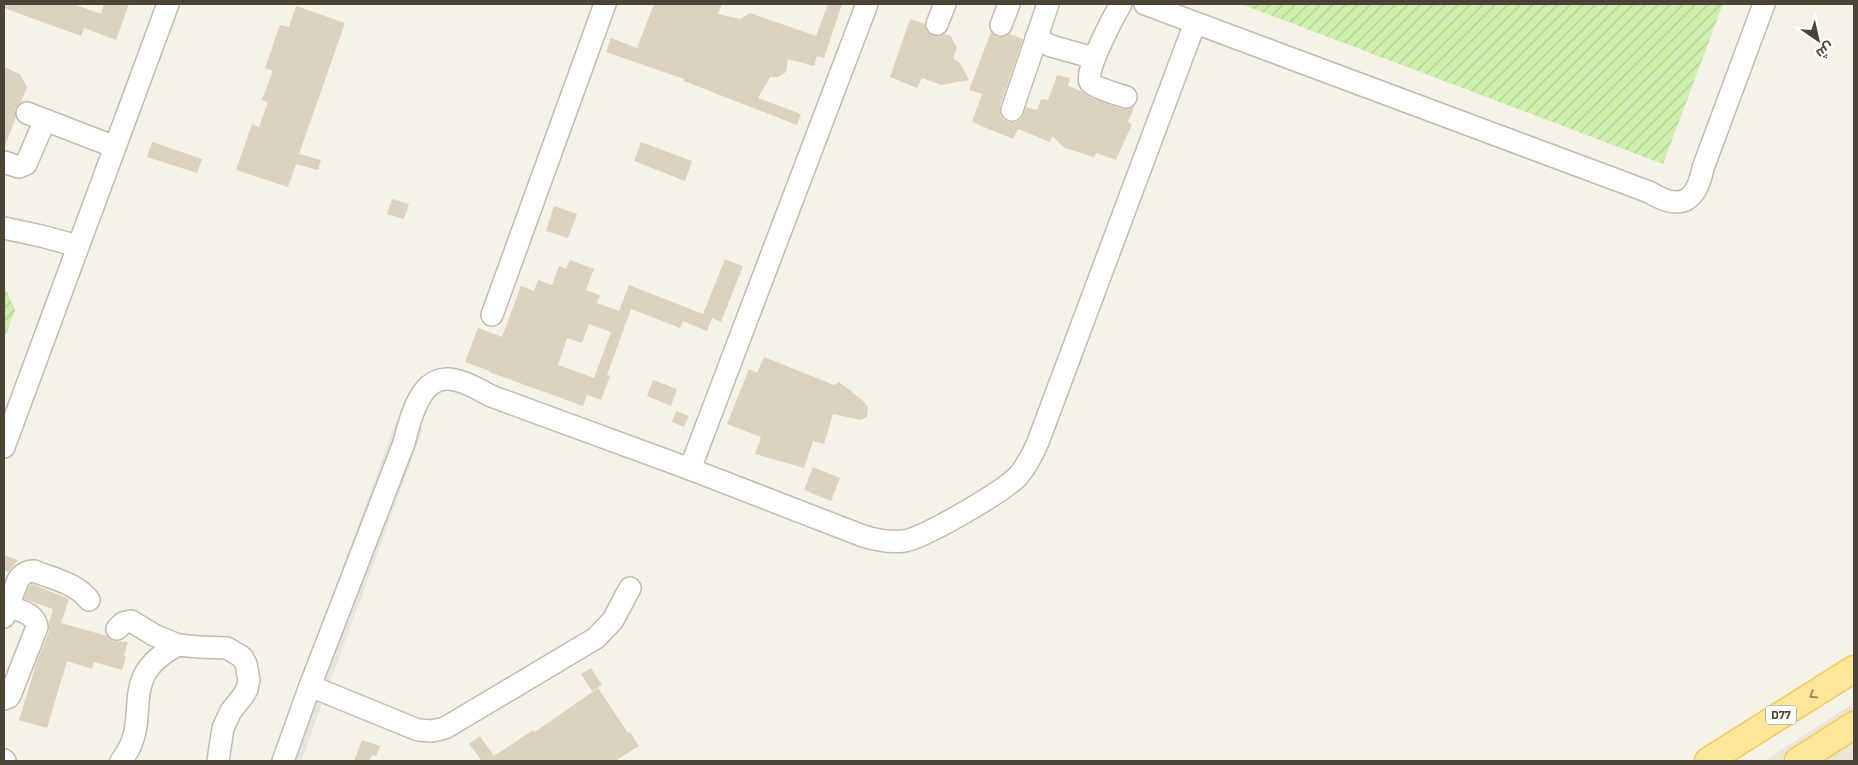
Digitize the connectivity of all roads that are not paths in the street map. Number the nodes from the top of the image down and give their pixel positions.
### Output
1 (168, 4) edge
2 (605, 4) edge
3 (867, 4) edge
4 (945, 4) edge
5 (1048, 4) edge
6 (1120, 4) edge
7 (1145, 4) edge
8 (1764, 4) edge
9 (1195, 23) junction
10 (937, 24) dead end
11 (1036, 38) junction
12 (1094, 58) junction
13 (1126, 97) dead end
14 (1012, 110) dead end
15 (115, 147) junction
16 (4, 162) edge
17 (8, 230) edge
18 (75, 254) junction
19 (492, 315) dead end
20 (4, 447) edge
21 (690, 469) junction
22 (630, 588) dead end
23 (89, 600) dead end
24 (6, 611) edge
25 (117, 629) dead end
26 (178, 645) junction
27 (1854, 669) edge
28 (310, 686) junction
29 (4, 699) edge
30 (1854, 725) edge
31 (121, 761) edge
32 (218, 761) edge
33 (283, 761) edge
34 (1708, 761) edge
35 (1798, 761) edge

1 - 15 street
2 - 19 street
3 - 21 street
4 - 10 street
5 - 11 street
6 - 12 street
7 - 9 street
8 - 9 street
9 - 21 street
11 - 12 street
11 - 14 street
12 - 13 street
15 - 16 street
15 - 18 street
17 - 18 street
18 - 20 street
21 - 28 street
22 - 28 street
23 - 24 street
24 - 29 street
25 - 26 street
26 - 31 street
26 - 32 street
27 -> 34 main road, D77
28 - 33 street
30 - 35 main road

